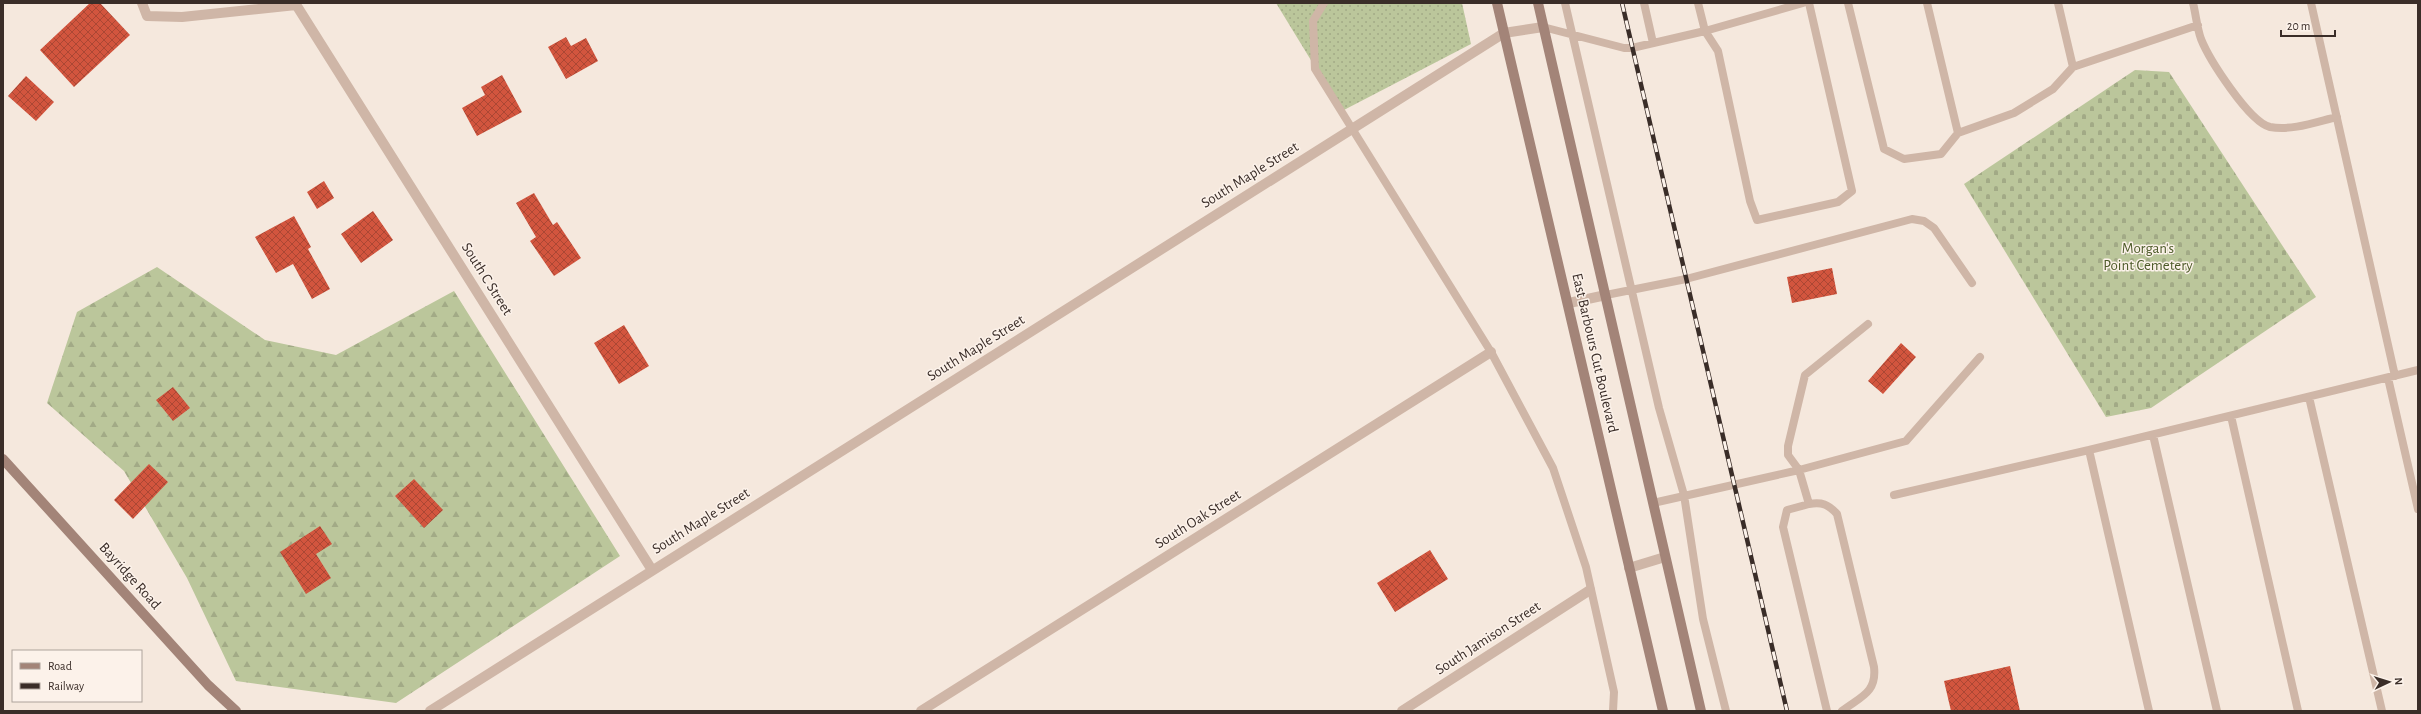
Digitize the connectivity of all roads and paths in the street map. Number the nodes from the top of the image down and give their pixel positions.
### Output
1 (142, 3) edge
2 (1324, 3) edge
3 (1497, 3) edge
4 (1538, 3) edge
5 (1565, 3) edge
6 (1644, 3) edge
7 (1698, 3) edge
8 (1803, 3) edge
9 (1809, 3) edge
10 (1848, 3) edge
11 (1927, 3) edge
12 (2058, 3) edge
13 (2193, 3) edge
14 (2311, 3) edge
15 (295, 4) edge
16 (2198, 25) junction
17 (1543, 27) junction
18 (1705, 31) junction
19 (1504, 33) junction
20 (1573, 35) junction
21 (1653, 43) junction
22 (2073, 67) junction
23 (2337, 117) junction
24 (1353, 128) junction
25 (1958, 133) junction
26 (1972, 283) dead end
27 (1631, 290) junction
28 (1606, 295) junction
29 (1568, 303) junction
30 (1868, 324) dead end
31 (1491, 352) junction
32 (1980, 357) dead end
33 (2418, 370) edge
34 (2392, 377) junction
35 (2309, 397) junction
36 (2231, 416) junction
37 (2153, 435) junction
38 (2089, 450) junction
39 (3, 459) edge
40 (1799, 470) junction
41 (1684, 495) junction
42 (1894, 495) dead end
43 (1653, 503) junction
44 (1809, 504) junction
45 (2418, 509) edge
46 (1665, 557) junction
47 (1629, 568) junction
48 (652, 570) junction
49 (1590, 590) junction
50 (236, 711) edge
51 (430, 711) edge
52 (921, 711) edge
53 (1402, 711) edge
54 (1612, 711) edge
55 (1663, 711) edge
56 (1701, 711) edge
57 (1726, 711) edge
58 (1827, 711) edge
59 (1842, 711) edge
60 (2149, 711) edge
61 (2217, 711) edge
62 (2298, 711) edge
63 (2382, 711) edge

1 - 15 street, South C Street
2 - 24 lane
3 - 19 street, East Barbours Cut Boulevard
4 - 17 street, East Barbours Cut Boulevard
5 - 20 lane
6 - 21 lane
7 - 18 lane
8 - 18 lane
9 - 18 lane
10 - 25 lane
11 - 25 lane
12 - 22 lane
13 - 16 lane
14 - 23 lane
15 - 48 street, South C Street
16 - 22 lane
16 - 23 lane
17 - 19 street, South Maple Street
17 - 20 lane
17 - 28 street, East Barbours Cut Boulevard
18 - 21 lane
19 - 24 street, South Maple Street
19 - 29 street, East Barbours Cut Boulevard
20 - 21 lane
20 - 27 lane
22 - 25 lane
23 - 34 lane
24 - 31 lane
24 - 48 street, South Maple Street
26 - 27 lane
27 - 28 lane
27 - 41 lane
28 - 29 street
28 - 43 street, East Barbours Cut Boulevard
29 - 47 street, East Barbours Cut Boulevard
30 - 40 lane
31 - 49 lane
31 - 52 street, South Oak Street
32 - 40 lane
33 - 34 lane
34 - 35 lane
34 - 45 lane
35 - 36 lane
35 - 63 lane
36 - 37 lane
36 - 62 lane
37 - 38 lane
37 - 61 lane
38 - 42 lane
38 - 60 lane
39 - 50 street, Bayridge Road
40 - 41 lane
40 - 44 lane
41 - 43 lane
41 - 57 lane
43 - 46 street, East Barbours Cut Boulevard
44 - 58 lane
44 - 59 lane
46 - 47 street
46 - 56 street, East Barbours Cut Boulevard
47 - 55 street, East Barbours Cut Boulevard
48 - 51 street, South Maple Street
49 - 53 street, South Jamison Street
49 - 54 lane

